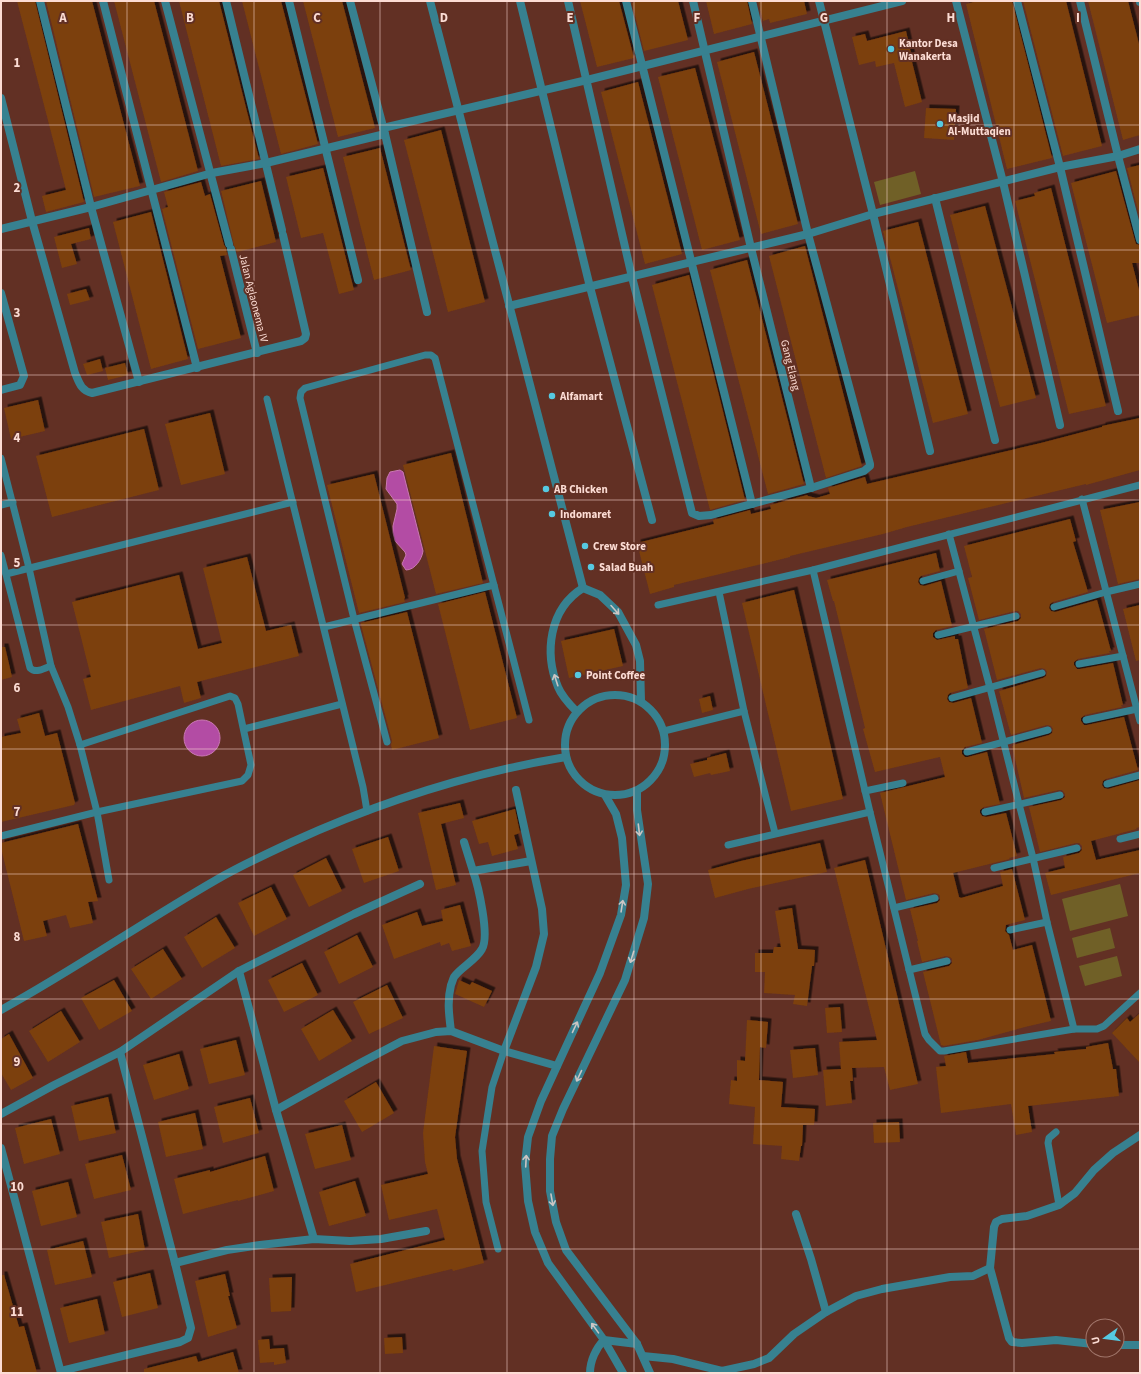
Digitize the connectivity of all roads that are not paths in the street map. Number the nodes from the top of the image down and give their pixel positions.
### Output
1 (40, 1) edge
2 (103, 1) edge
3 (165, 1) edge
4 (226, 1) edge
5 (289, 1) edge
6 (350, 1) edge
7 (430, 1) edge
8 (520, 1) edge
9 (568, 1) edge
10 (626, 1) edge
11 (693, 1) edge
12 (752, 1) edge
13 (819, 1) edge
14 (902, 1) edge
15 (956, 1) edge
16 (1017, 1) edge
17 (1080, 1) edge
18 (889, 3) edge
19 (824, 22) junction
20 (761, 36) junction
21 (705, 50) junction
22 (642, 66) junction
23 (587, 80) junction
24 (543, 90) junction
25 (1, 98) edge
26 (458, 110) junction
27 (384, 131) junction
28 (325, 149) junction
29 (1140, 150) edge
30 (1118, 156) junction
31 (266, 163) junction
32 (1060, 167) junction
33 (212, 173) junction
34 (1002, 182) junction
35 (151, 190) junction
36 (935, 198) junction
37 (91, 207) junction
38 (873, 214) junction
39 (32, 221) junction
40 (1, 229) edge
41 (808, 234) junction
42 (1140, 240) edge
43 (751, 248) junction
44 (692, 262) junction
45 (632, 277) junction
46 (358, 280) dead end
47 (590, 287) junction
48 (1, 293) edge
49 (509, 306) junction
50 (427, 312) dead end
51 (257, 353) junction
52 (197, 368) junction
53 (139, 382) junction
54 (1, 390) edge
55 (267, 399) dead end
56 (1118, 411) dead end
57 (1060, 425) dead end
58 (995, 440) dead end
59 (930, 451) dead end
60 (1, 458) edge
61 (1140, 485) edge
62 (811, 488) junction
63 (1082, 499) junction
64 (13, 502) junction
65 (292, 502) junction
66 (752, 504) junction
67 (1, 505) edge
68 (652, 520) dead end
69 (949, 534) junction
70 (1, 555) edge
71 (29, 568) junction
72 (813, 570) junction
73 (959, 571) junction
74 (6, 574) junction
75 (923, 581) dead end
76 (1140, 584) edge
77 (494, 585) junction
78 (583, 588) junction
79 (719, 592) junction
80 (1106, 592) junction
81 (658, 606) dead end
82 (1054, 607) dead end
83 (1016, 616) dead end
84 (354, 619) junction
85 (324, 627) junction
86 (973, 627) junction
87 (938, 635) dead end
88 (1123, 656) junction
89 (1079, 664) dead end
90 (51, 666) junction
91 (1042, 673) dead end
92 (990, 688) junction
93 (952, 698) dead end
94 (641, 701) junction
95 (342, 704) junction
96 (1137, 709) junction
97 (577, 712) junction
98 (744, 712) junction
99 (1140, 719) edge
100 (529, 720) dead end
101 (1086, 720) dead end
102 (244, 729) junction
103 (1048, 730) dead end
104 (664, 731) junction
105 (387, 742) dead end
106 (1004, 742) junction
107 (80, 745) junction
108 (967, 752) dead end
109 (566, 757) junction
110 (1140, 775) edge
111 (903, 783) dead end
112 (1106, 784) dead end
113 (516, 790) dead end
114 (637, 791) junction
115 (865, 791) junction
116 (605, 795) junction
117 (1060, 795) dead end
118 (1019, 804) junction
119 (367, 811) junction
120 (97, 812) junction
121 (870, 812) junction
122 (985, 812) dead end
123 (775, 833) junction
124 (1140, 834) edge
125 (1, 836) edge
126 (1120, 839) dead end
127 (464, 842) dead end
128 (728, 845) dead end
129 (1077, 848) dead end
130 (1033, 858) junction
131 (531, 861) junction
132 (994, 868) dead end
133 (473, 871) junction
134 (109, 880) dead end
135 (420, 884) dead end
136 (935, 898) dead end
137 (894, 908) junction
138 (1047, 922) junction
139 (1010, 930) dead end
140 (947, 961) dead end
141 (909, 970) junction
142 (239, 971) junction
143 (1140, 993) edge
144 (1, 1010) edge
145 (1074, 1029) junction
146 (451, 1031) junction
147 (504, 1051) junction
148 (120, 1052) junction
149 (556, 1066) junction
150 (276, 1110) junction
151 (1, 1114) edge
152 (1056, 1132) dead end
153 (1140, 1135) edge
154 (1, 1148) edge
155 (1059, 1205) junction
156 (796, 1214) dead end
157 (426, 1231) dead end
158 (314, 1239) junction
159 (498, 1249) dead end
160 (175, 1263) junction
161 (990, 1268) junction
162 (826, 1312) junction
163 (604, 1340) junction
164 (1085, 1343) edge
165 (637, 1344) junction
166 (1125, 1345) edge
167 (1140, 1345) edge
168 (643, 1356) junction
169 (61, 1372) edge
170 (590, 1373) edge
171 (623, 1373) edge
172 (650, 1373) edge

1 - 37 street
2 - 35 street
3 - 33 street, Jalan Aglaonema IV
4 - 31 street
5 - 28 street
6 - 27 street
7 - 26 street
8 - 24 street
9 - 23 street
10 - 22 street
11 - 21 street, Gang Elang
12 - 20 street
13 - 19 street
14 - 18 street
15 - 34 street
16 - 32 street
17 - 30 street
18 - 19 street
19 - 20 street
19 - 38 street
20 - 21 street
20 - 41 street
21 - 22 street
21 - 43 street, Gang Elang
22 - 23 street
22 - 44 street
23 - 24 street
23 - 45 street
24 - 26 street
24 - 47 street
25 - 39 street
26 - 27 street
26 - 49 street
27 - 28 street
27 - 50 street
28 - 31 street
28 - 46 street
29 - 30 street
30 - 32 street
30 - 42 street
31 - 33 street
31 - 51 street
32 - 34 street
32 - 56 street
33 - 35 street
33 - 51 street, Jalan Aglaonema IV
34 - 36 street
34 - 57 street
35 - 37 street
35 - 52 street
36 - 38 street
36 - 58 street
37 - 39 street
37 - 53 street
38 - 41 street
38 - 59 street
39 - 40 street
39 - 53 street
41 - 43 street
41 - 62 street
43 - 44 street
43 - 62 street, Gang Elang
44 - 45 street
44 - 66 street
45 - 47 street
45 - 66 street
47 - 49 street
47 - 68 street
48 - 54 street
49 - 78 street
51 - 52 street
52 - 53 street
55 - 65 lane
60 - 64 lane
61 - 63 lane
62 - 66 street
63 - 69 lane
63 - 80 lane
64 - 67 lane
64 - 71 lane
65 - 71 lane
65 - 85 lane
69 - 72 lane
69 - 73 lane
70 - 74 lane
71 - 74 lane
71 - 90 lane
72 - 79 lane
72 - 115 lane
73 - 75 lane
73 - 86 lane
74 - 90 lane
76 - 80 lane
77 - 84 lane
77 - 84 lane
77 - 100 lane
78 -> 94 street
97 -> 78 street
79 - 81 lane
79 - 98 lane
80 - 82 lane
80 - 88 lane
83 - 86 lane
84 - 85 lane
84 - 105 lane
85 - 95 lane
86 - 87 lane
86 - 92 lane
88 - 89 lane
88 - 96 lane
90 - 107 lane
91 - 92 lane
92 - 93 lane
92 - 106 lane
94 - 97 street
94 - 104 street
95 - 102 lane
95 - 119 lane
96 - 99 lane
96 - 101 lane
97 - 109 street
98 - 104 lane
98 - 123 lane
102 - 107 lane
102 - 120 lane
103 - 106 lane
104 - 114 street
106 - 108 lane
106 - 118 lane
107 - 120 lane
109 - 116 street
109 - 119 street
110 - 112 lane
111 - 115 lane
113 - 131 street
114 - 116 street
114 -> 165 street
115 - 121 lane
149 -> 116 street
117 - 118 lane
118 - 122 lane
118 - 130 lane
119 - 144 street
120 - 125 lane
120 - 134 lane
121 - 123 lane
121 - 137 lane
123 - 128 lane
124 - 126 lane
127 - 133 street
129 - 130 lane
130 - 132 lane
130 - 138 lane
131 - 133 street
131 - 147 street
133 - 146 street
135 - 142 street
136 - 137 lane
137 - 141 lane
138 - 139 lane
138 - 145 lane
140 - 141 lane
141 - 145 lane
142 - 148 street
142 - 150 street
143 - 145 lane
146 - 147 street
146 - 150 street
147 - 149 street
147 - 159 lane
148 - 151 street
148 - 160 street
163 -> 149 street
150 - 158 street
152 - 155 lane
153 - 155 street
154 - 169 street
155 - 161 street
156 - 162 street
157 - 158 street
158 - 160 street
160 - 169 street
161 - 162 street
161 - 164 street
162 - 168 street
163 - 165 street
163 - 170 street
163 - 171 street
165 - 168 street
166 - 167 street
168 - 172 street

